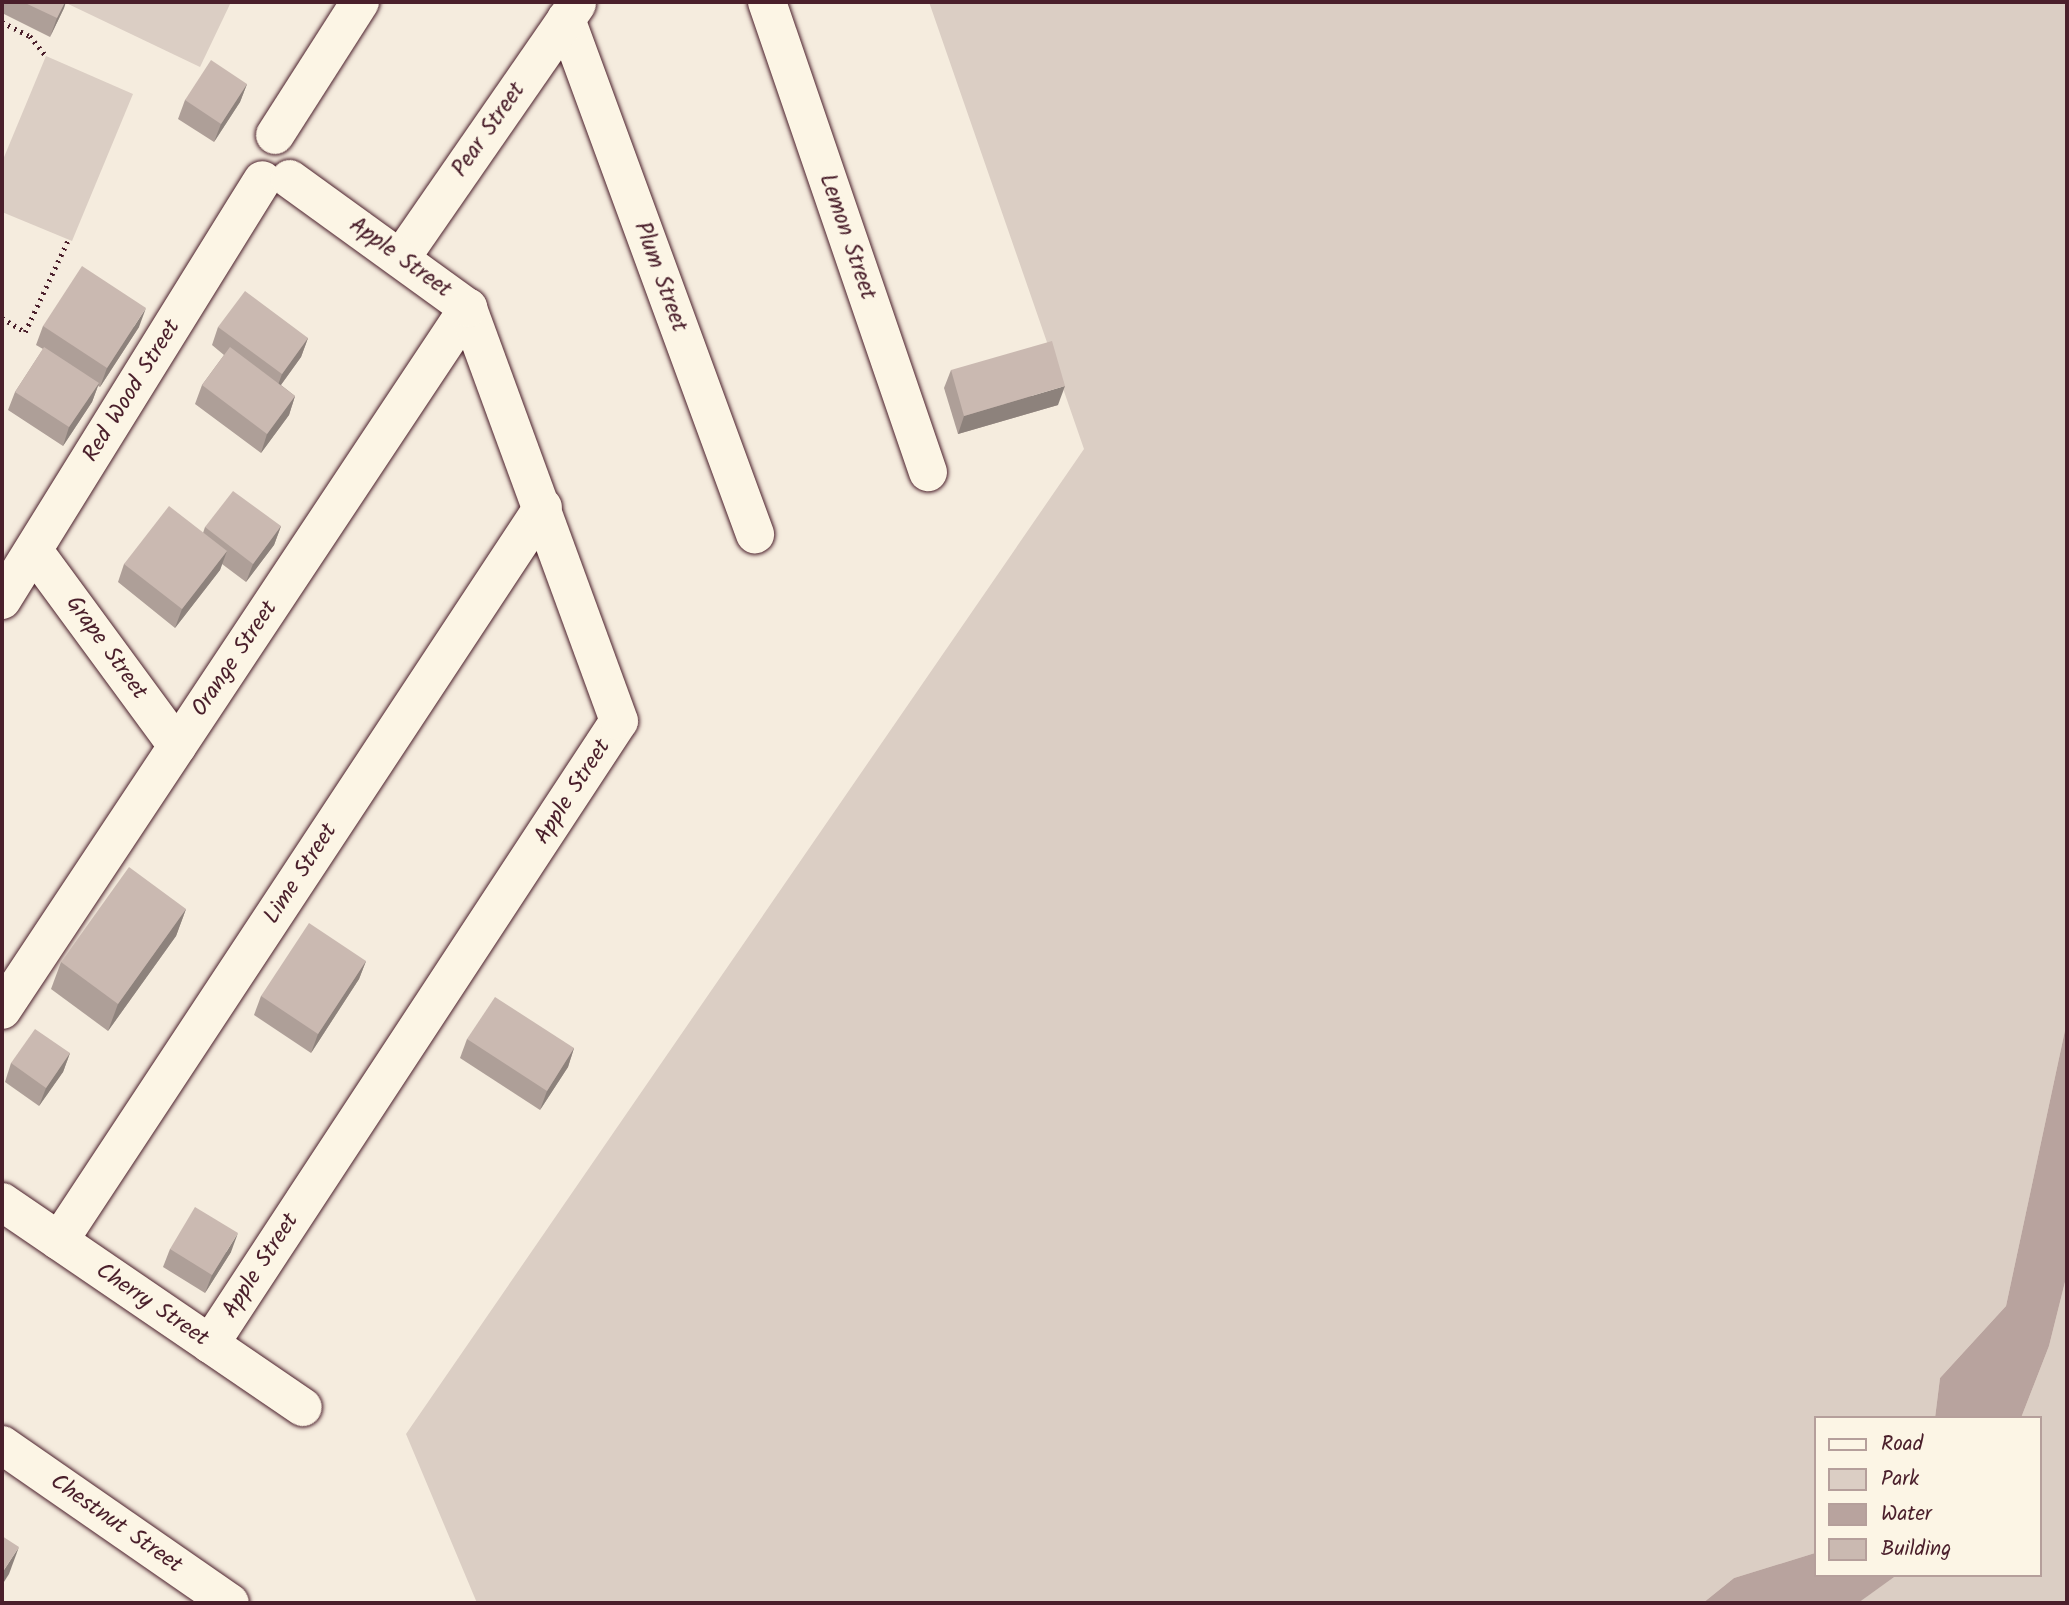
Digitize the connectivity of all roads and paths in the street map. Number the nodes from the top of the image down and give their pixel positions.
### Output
1 (360, 2) edge
2 (767, 2) edge
3 (572, 10) edge
4 (2, 22) edge
5 (46, 56) dead end
6 (276, 180) junction
7 (68, 240) dead end
8 (401, 258) junction
9 (468, 308) junction
10 (2, 318) edge
11 (928, 472) dead end
12 (543, 507) junction
13 (755, 534) dead end
14 (34, 551) junction
15 (2, 600) edge
16 (177, 746) junction
17 (2, 1010) edge
18 (2, 1202) edge
19 (59, 1241) junction
20 (210, 1344) junction
21 (303, 1407) dead end
22 (2, 1445) edge
23 (230, 1603) edge

1 - 6 street
2 - 11 street, Lemon Street
3 - 8 street, Pear Street
3 - 13 street, Plum Street
4 - 5 path
6 - 8 street, Apple Street
6 - 14 street, Red Wood Street
7 - 10 path
8 - 9 street, Apple Street
9 - 12 street, Apple Street
9 - 16 street, Orange Street
12 - 19 street, Lime Street
12 - 20 street, Apple Street
14 - 15 street, Red Wood Street
14 - 16 street, Grape Street
16 - 17 street, Orange Street
18 - 19 street, Cherry Street
19 - 20 street, Cherry Street
20 - 21 street, Cherry Street
22 - 23 street, Chestnut Street

